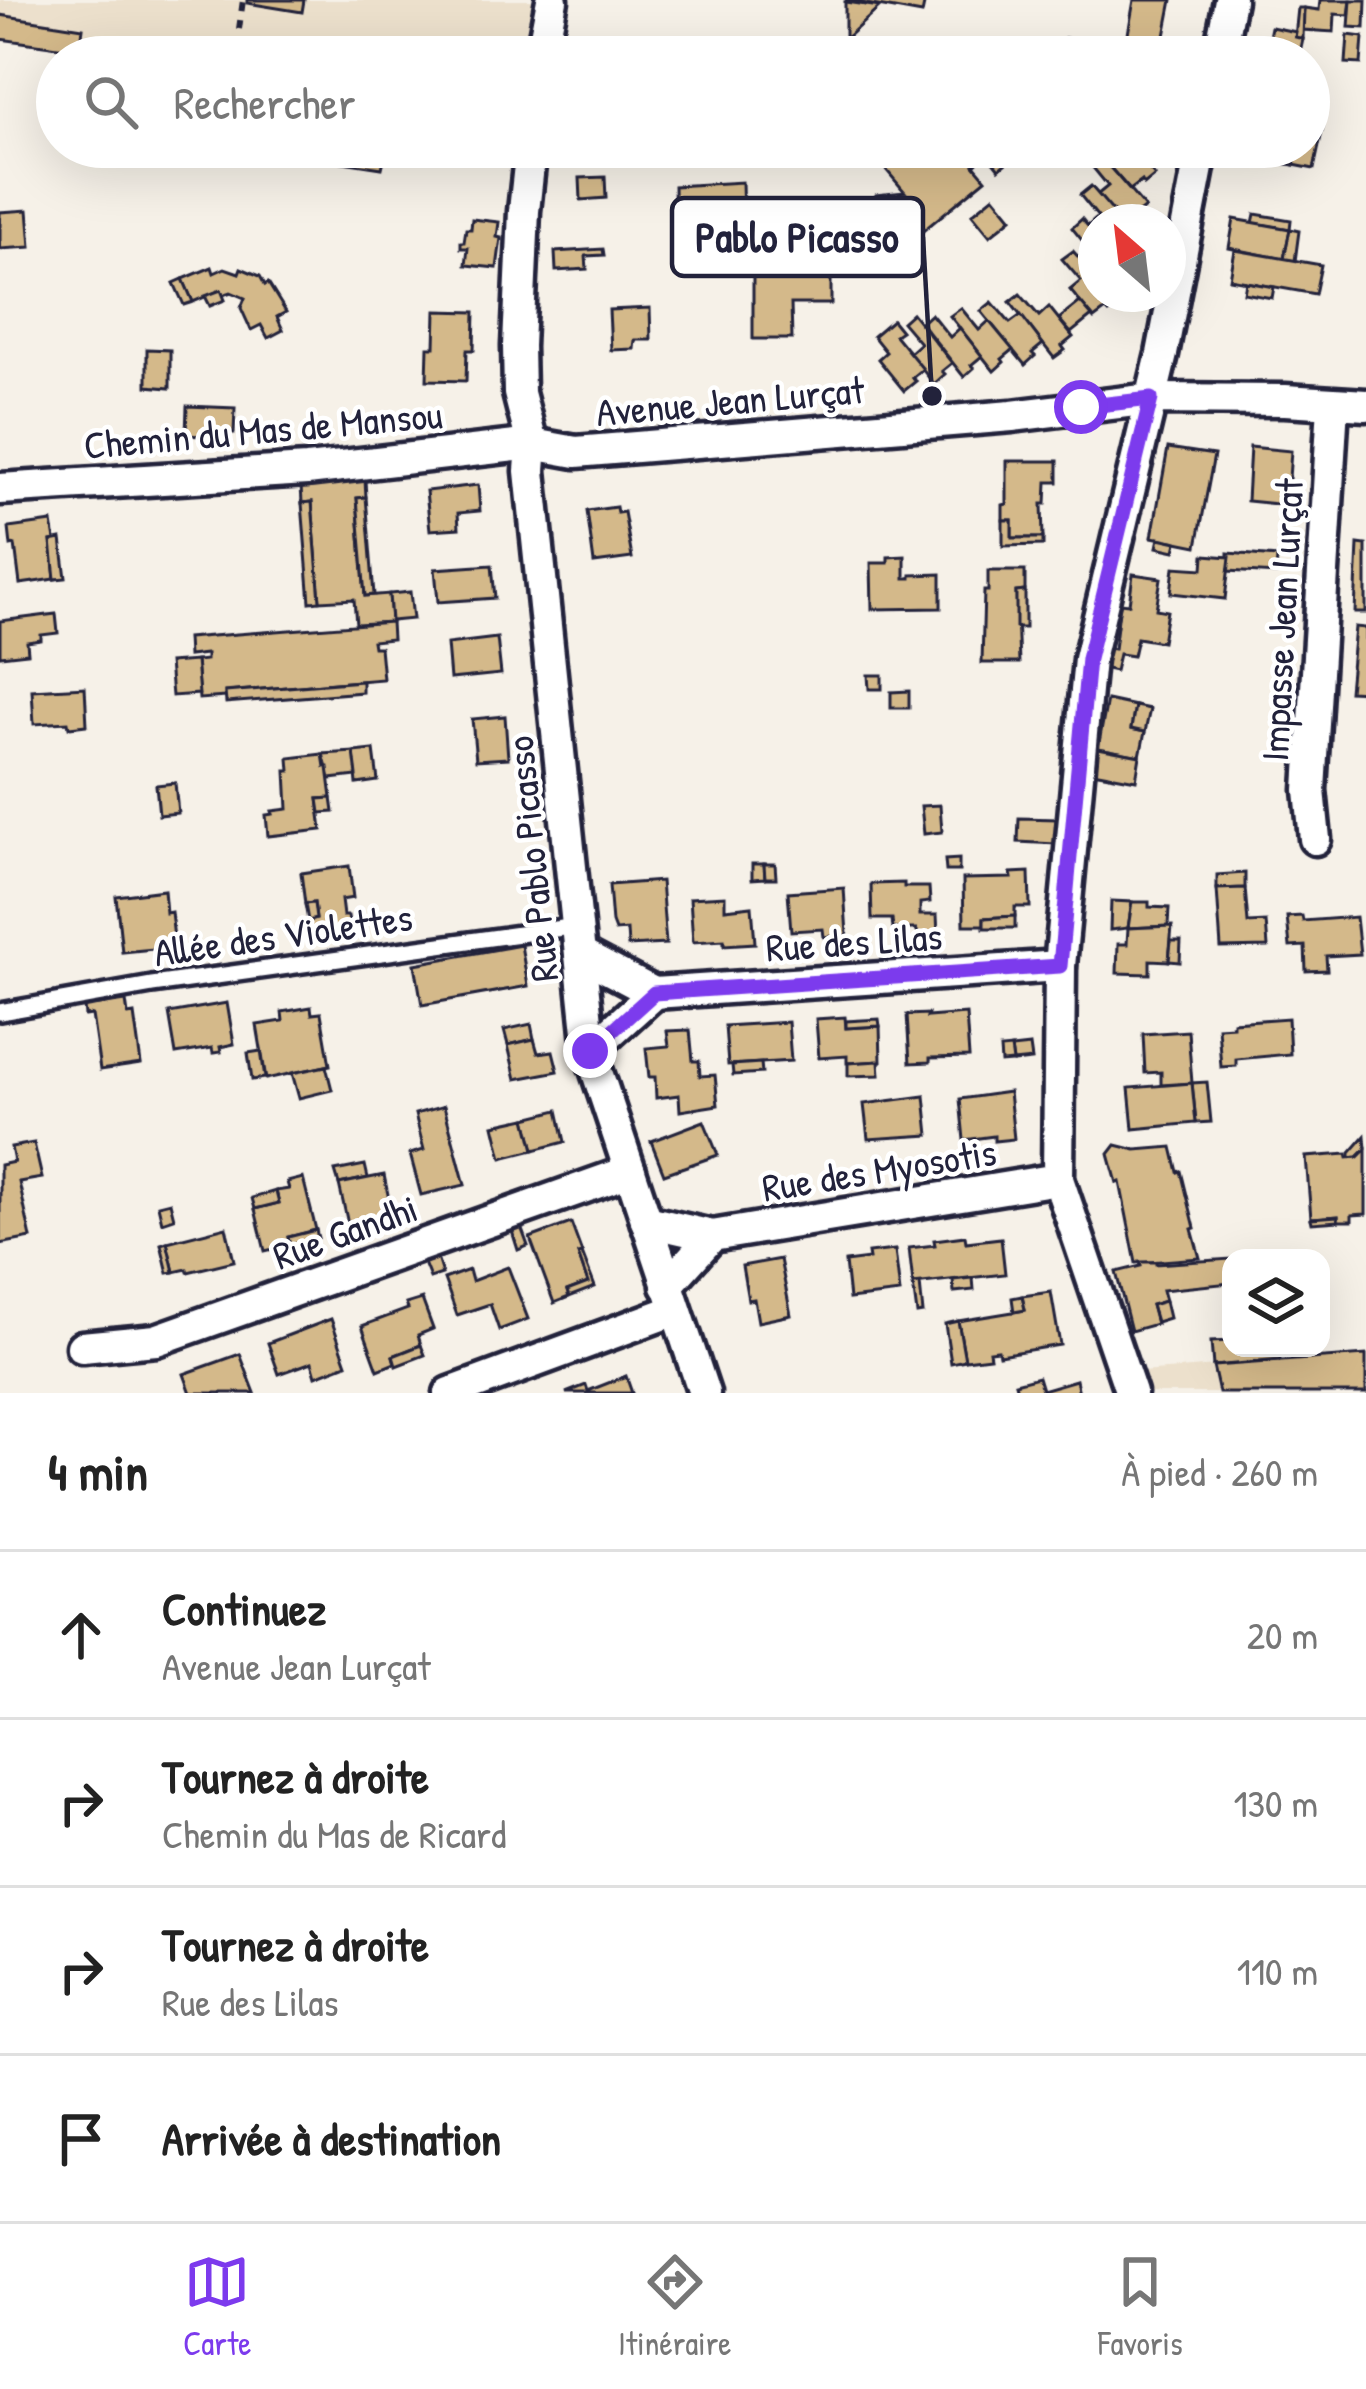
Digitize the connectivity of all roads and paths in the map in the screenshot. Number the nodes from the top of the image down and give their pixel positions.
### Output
1 (243, 0) edge
2 (552, 0) edge
3 (1230, 0) edge
4 (239, 29) dead end
5 (546, 36) edge
6 (1223, 36) edge
7 (529, 168) edge
8 (1198, 168) edge
9 (1151, 399) junction
10 (1333, 405) junction
11 (1366, 406) edge
12 (532, 444) junction
13 (0, 489) edge
14 (1315, 839) dead end
15 (579, 940) junction
16 (1060, 966) junction
17 (654, 993) junction
18 (0, 1012) edge
19 (590, 1051) junction
20 (630, 1171) junction
21 (1058, 1179) junction
22 (646, 1221) junction
23 (712, 1236) junction
24 (671, 1298) junction
25 (82, 1347) dead end
26 (451, 1393) edge
27 (704, 1393) edge
28 (1131, 1393) edge

1 - 4 path
2 - 5 street
3 - 6 street
7 - 12 street, Rue Pablo Picasso
8 - 9 street
9 - 10 street, Avenue Jean Lurçat
9 - 12 street, Avenue Jean Lurçat
9 - 16 street
10 - 11 street, Avenue Jean Lurçat
10 - 14 street, Impasse Jean Lurçat
12 - 13 street, Chemin du Mas de Mansou
12 - 15 street, Rue Pablo Picasso
15 - 17 street
15 - 18 lane, Allée des Violettes
15 - 19 street, Rue Pablo Picasso
16 - 17 street, Rue des Lilas
16 - 21 street
17 - 19 street
19 - 20 street, Rue Pablo Picasso
20 - 22 street, Rue Pablo Picasso
20 - 25 street, Rue Gandhi
21 - 23 street, Rue des Myosotis
21 - 28 street
22 - 23 street, Rue des Myosotis
22 - 24 street, Rue Pablo Picasso
23 - 24 street
24 - 26 street
24 - 27 street, Rue Pablo Picasso

